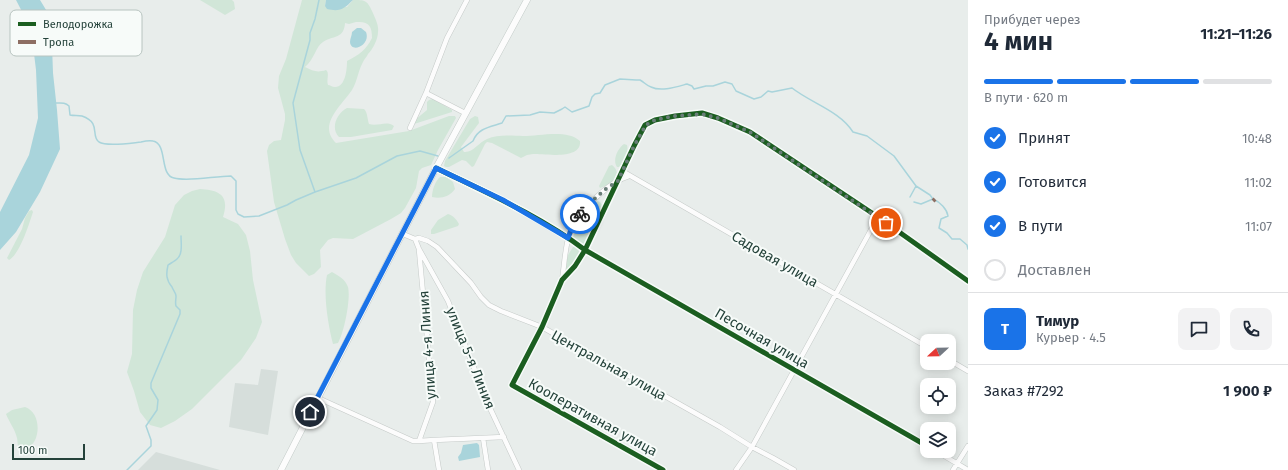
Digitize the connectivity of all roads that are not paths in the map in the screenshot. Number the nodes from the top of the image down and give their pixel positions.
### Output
1 (467, 0) edge
2 (527, 0) edge
3 (426, 93) junction
4 (467, 110) junction
5 (410, 128) dead end
6 (436, 168) junction
7 (622, 171) junction
8 (629, 176) junction
9 (618, 181) junction
10 (878, 217) junction
11 (403, 234) junction
12 (568, 238) junction
13 (415, 239) junction
14 (419, 249) junction
15 (585, 250) junction
16 (562, 280) junction
17 (968, 281) edge
18 (836, 294) junction
19 (542, 327) junction
20 (920, 343) edge
21 (956, 364) edge
22 (795, 370) junction
23 (968, 371) edge
24 (318, 398) junction
25 (504, 437) junction
26 (483, 438) junction
27 (434, 440) junction
28 (418, 441) junction
29 (920, 442) edge
30 (968, 446) edge
31 (752, 447) junction
32 (948, 458) edge
33 (957, 463) junction
34 (281, 470) edge
35 (439, 470) edge
36 (488, 470) edge
37 (519, 470) edge
38 (663, 470) edge
39 (736, 470) edge
40 (794, 470) edge
41 (953, 470) edge
42 (968, 470) edge

1 - 3 street
2 - 4 main road
3 - 4 street
3 - 5 street
4 - 6 main road
6 - 11 main road
6 - 12 street
7 - 8 street, Садовая улица
7 - 9 street
7 - 10 street
8 - 9 street
8 - 18 street, Садовая улица
9 - 12 street
9 - 15 street
10 - 17 street
10 - 18 street
11 - 13 street, Центральная улица
11 - 24 main road
12 - 15 street, Песочная улица
12 - 16 street
13 - 14 street
13 - 19 street, Центральная улица
14 - 25 street, улица 5-я Линия
14 - 28 street, улица 4-я Линия
15 - 16 street
15 - 22 street, Песочная улица
16 - 19 street
18 - 20 street, Садовая улица
18 - 22 street
19 - 31 street, Центральная улица
19 - 38 street, Кооперативная улица
21 - 23 street
22 - 29 street, Песочная улица
22 - 31 street
24 - 28 street
24 - 34 main road
25 - 26 street
25 - 37 street, улица 5-я Линия
26 - 27 street
26 - 36 street
27 - 28 street
27 - 35 street
30 - 33 street
31 - 39 street
31 - 40 street, Центральная улица
32 - 33 street
33 - 41 street
33 - 42 street

